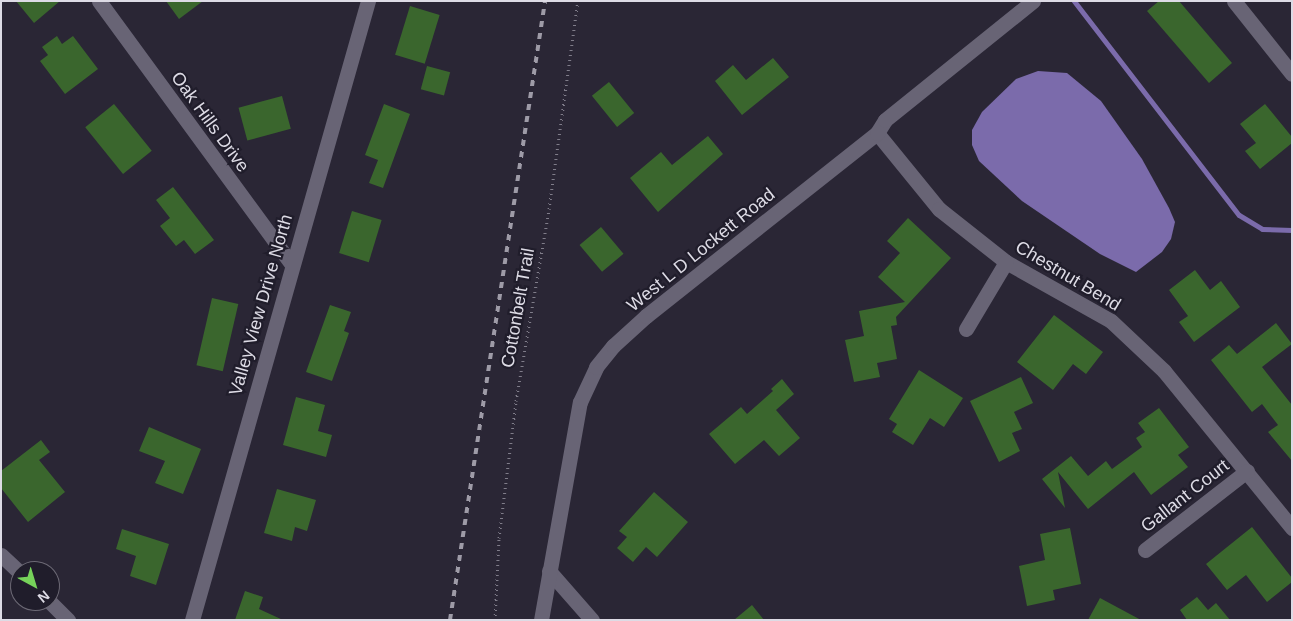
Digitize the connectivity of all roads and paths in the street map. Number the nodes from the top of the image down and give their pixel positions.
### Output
1 (98, 1) edge
2 (368, 1) edge
3 (578, 1) edge
4 (1032, 1) edge
5 (1234, 1) edge
6 (1292, 74) edge
7 (877, 133) junction
8 (1006, 262) junction
9 (292, 265) junction
10 (966, 329) dead end
11 (1247, 471) junction
12 (1292, 528) edge
13 (1145, 550) dead end
14 (549, 572) junction
15 (59, 611) edge
16 (68, 620) edge
17 (192, 620) edge
18 (495, 620) edge
19 (541, 620) edge
20 (592, 620) edge

1 - 9 street, Oak Hills Drive
2 - 9 street, Valley View Drive North
3 - 18 path, Cottonbelt Trail
4 - 7 street, West L D Lockett Road
5 - 6 street
7 - 8 street, Chestnut Bend
7 - 14 street, West L D Lockett Road
8 - 10 street
8 - 11 street, Chestnut Bend
9 - 17 street, Valley View Drive North
11 - 12 street, Chestnut Bend
11 - 13 street, Gallant Court
14 - 19 street, West L D Lockett Road
14 - 20 street
15 - 16 street

